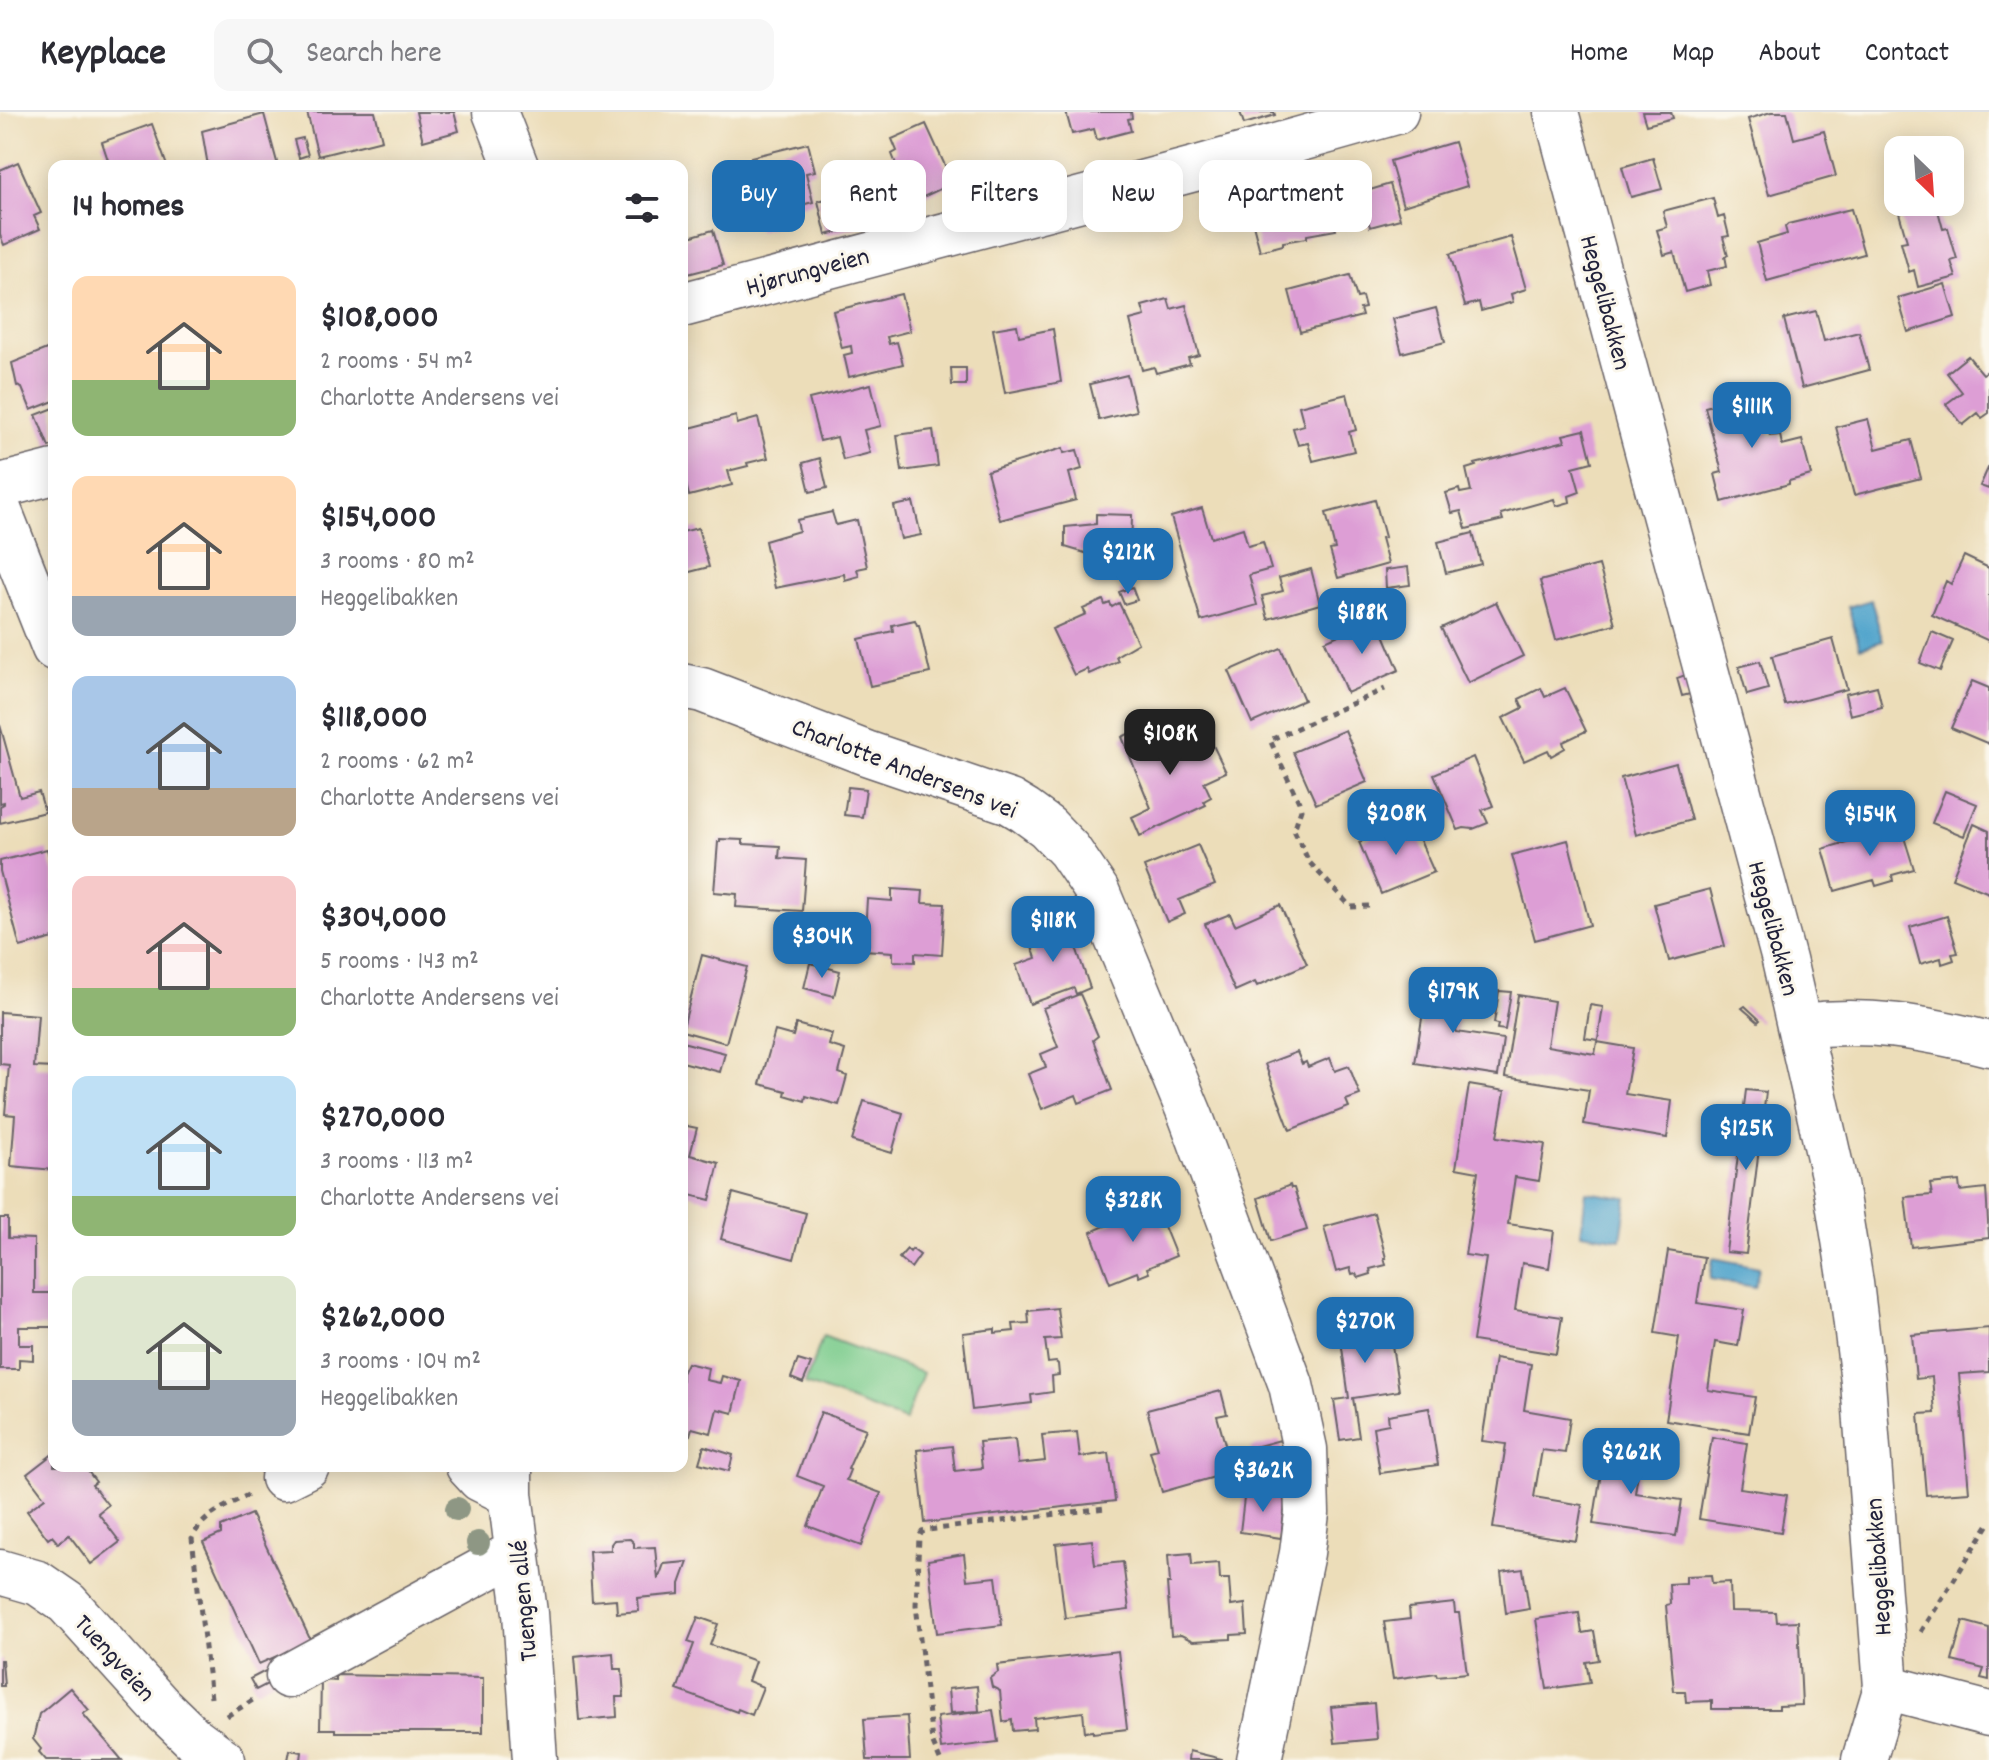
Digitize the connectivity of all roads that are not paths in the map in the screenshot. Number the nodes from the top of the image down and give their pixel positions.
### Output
1 (495, 112) edge
2 (1396, 112) edge
3 (1556, 112) edge
4 (514, 160) edge
5 (688, 303) edge
6 (48, 474) edge
7 (0, 486) edge
8 (0, 512) edge
9 (48, 633) edge
10 (688, 687) edge
11 (1800, 1026) junction
12 (1989, 1044) edge
13 (474, 1472) edge
14 (510, 1480) edge
15 (518, 1551) junction
16 (0, 1572) edge
17 (288, 1676) road end
18 (1886, 1687) junction
19 (1989, 1714) edge
20 (216, 1744) edge
21 (535, 1760) edge
22 (1259, 1760) edge
23 (1864, 1760) edge

1 - 4 street
2 - 5 street, Hjørungveien
3 - 11 street, Heggelibakken
6 - 7 street
8 - 9 street
10 - 22 street, Charlotte Andersens vei
11 - 12 street
11 - 18 street, Heggelibakken
13 - 14 street, Tuengen allé
14 - 15 street, Tuengen allé
15 - 17 street
15 - 21 street, Tuengen allé
16 - 20 street, Tuengveien
18 - 19 street
18 - 23 street, Heggelibakken

